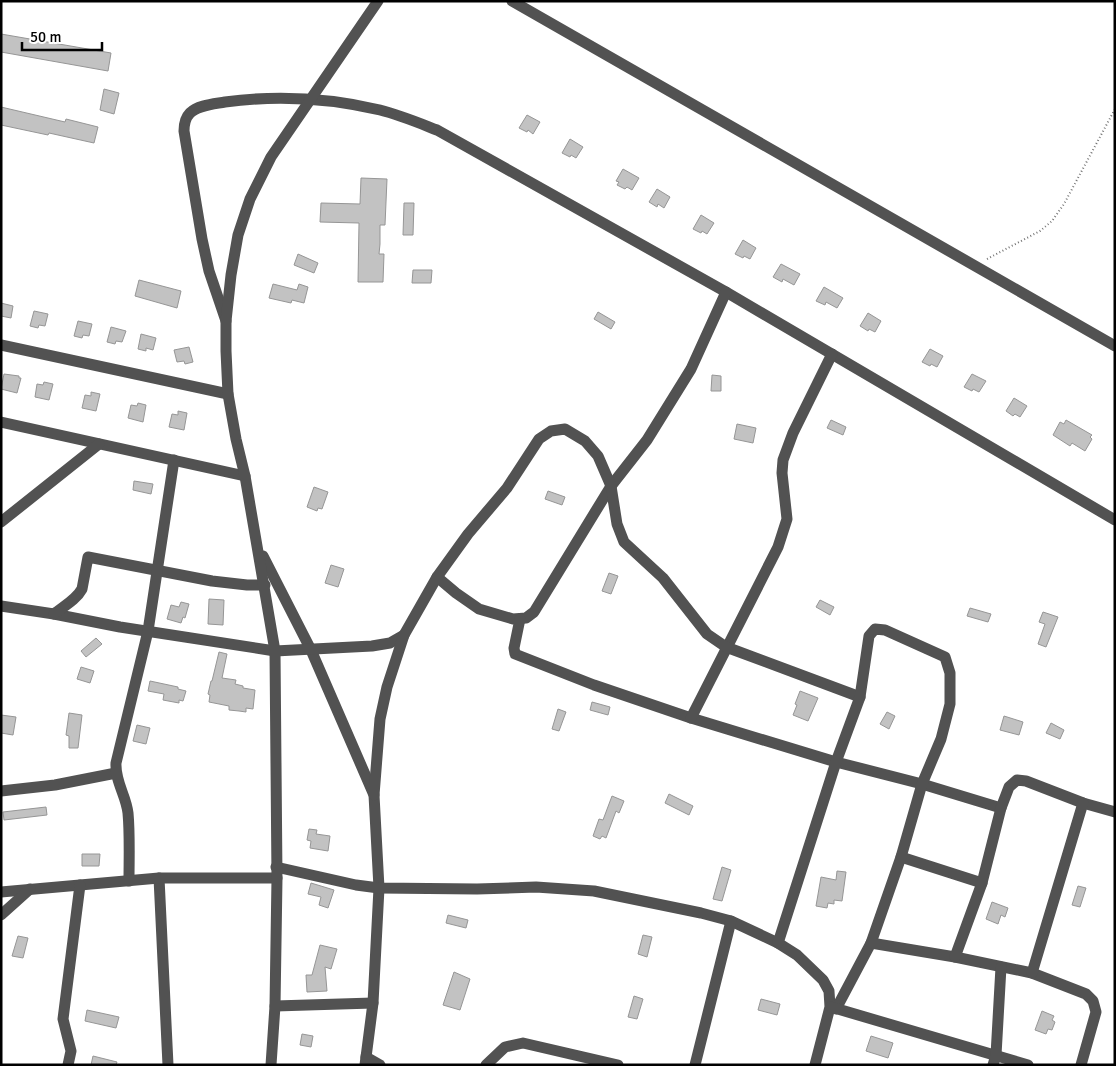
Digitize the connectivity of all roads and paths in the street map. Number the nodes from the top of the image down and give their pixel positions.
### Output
1 (378, 1) edge
2 (512, 1) edge
3 (310, 99) junction
4 (1115, 109) edge
5 (974, 266) junction
6 (726, 292) junction
7 (226, 321) junction
8 (1, 345) edge
9 (1115, 346) edge
10 (832, 354) junction
11 (228, 394) junction
12 (1, 422) edge
13 (99, 444) junction
14 (174, 460) junction
15 (245, 476) junction
16 (610, 486) junction
17 (1115, 520) edge
18 (1, 522) edge
19 (257, 545) junction
20 (157, 570) junction
21 (437, 577) junction
22 (265, 585) junction
23 (1, 606) edge
24 (54, 614) junction
25 (520, 619) junction
26 (148, 631) junction
27 (404, 636) junction
28 (726, 647) junction
29 (312, 650) junction
30 (275, 652) junction
31 (860, 697) junction
32 (691, 718) junction
33 (836, 762) junction
34 (116, 773) junction
35 (922, 784) junction
36 (1, 791) edge
37 (374, 795) junction
38 (1083, 803) junction
39 (1001, 808) junction
40 (1115, 812) edge
41 (902, 857) junction
42 (276, 872) junction
43 (160, 878) junction
44 (129, 881) junction
45 (982, 883) junction
46 (80, 885) junction
47 (379, 888) junction
48 (30, 889) junction
49 (1, 892) edge
50 (1, 915) edge
51 (731, 921) junction
52 (778, 943) junction
53 (871, 943) junction
54 (955, 956) junction
55 (1001, 967) junction
56 (1032, 973) junction
57 (373, 1003) junction
58 (275, 1006) junction
59 (833, 1008) junction
60 (995, 1060) edge
61 (365, 1061) edge
62 (613, 1064) edge
63 (68, 1065) edge
64 (168, 1065) edge
65 (271, 1065) edge
66 (380, 1065) edge
67 (486, 1065) edge
68 (695, 1065) edge
69 (815, 1065) edge
70 (1028, 1065) edge
71 (1080, 1065) edge

1 - 3 street
2 - 5 street
3 - 6 street
3 - 7 street
3 - 7 street
4 - 5 path
5 - 9 street
6 - 10 street
6 - 16 street
7 - 11 street
8 - 11 street
10 - 17 street
10 - 28 street
11 - 15 street
12 - 13 street
13 - 14 street
13 - 18 street
14 - 15 street
14 - 20 street
15 - 19 street
16 - 21 street
16 - 25 street
16 - 28 street
19 - 22 street
19 - 29 street
20 - 22 street
20 - 24 street
20 - 26 street
21 - 25 street
21 - 27 street
22 - 30 street
23 - 24 street
24 - 26 street
25 - 32 street
26 - 30 street
26 - 34 street
27 - 29 street
27 - 37 street
28 - 31 street
28 - 32 street
29 - 30 street
29 - 37 street
30 - 42 street
31 - 33 street
31 - 35 street
32 - 33 street
33 - 35 street
33 - 52 street
34 - 36 street
34 - 44 street
35 - 39 street
35 - 41 street
37 - 47 street
38 - 39 street
38 - 40 street
38 - 56 street
39 - 45 street
41 - 45 street
41 - 53 street
42 - 43 street
42 - 47 street
42 - 58 street
43 - 44 street
43 - 64 street
44 - 46 street
45 - 54 street
46 - 48 street
46 - 63 street
47 - 51 street
47 - 57 street
48 - 49 street
48 - 50 street
51 - 52 street
51 - 68 street
52 - 59 street
53 - 54 street
53 - 59 street
54 - 55 street
55 - 56 street
55 - 60 street
56 - 71 street
57 - 58 street
57 - 61 street
58 - 65 street
59 - 60 street
59 - 69 street
60 - 70 street
61 - 66 street
62 - 67 street

